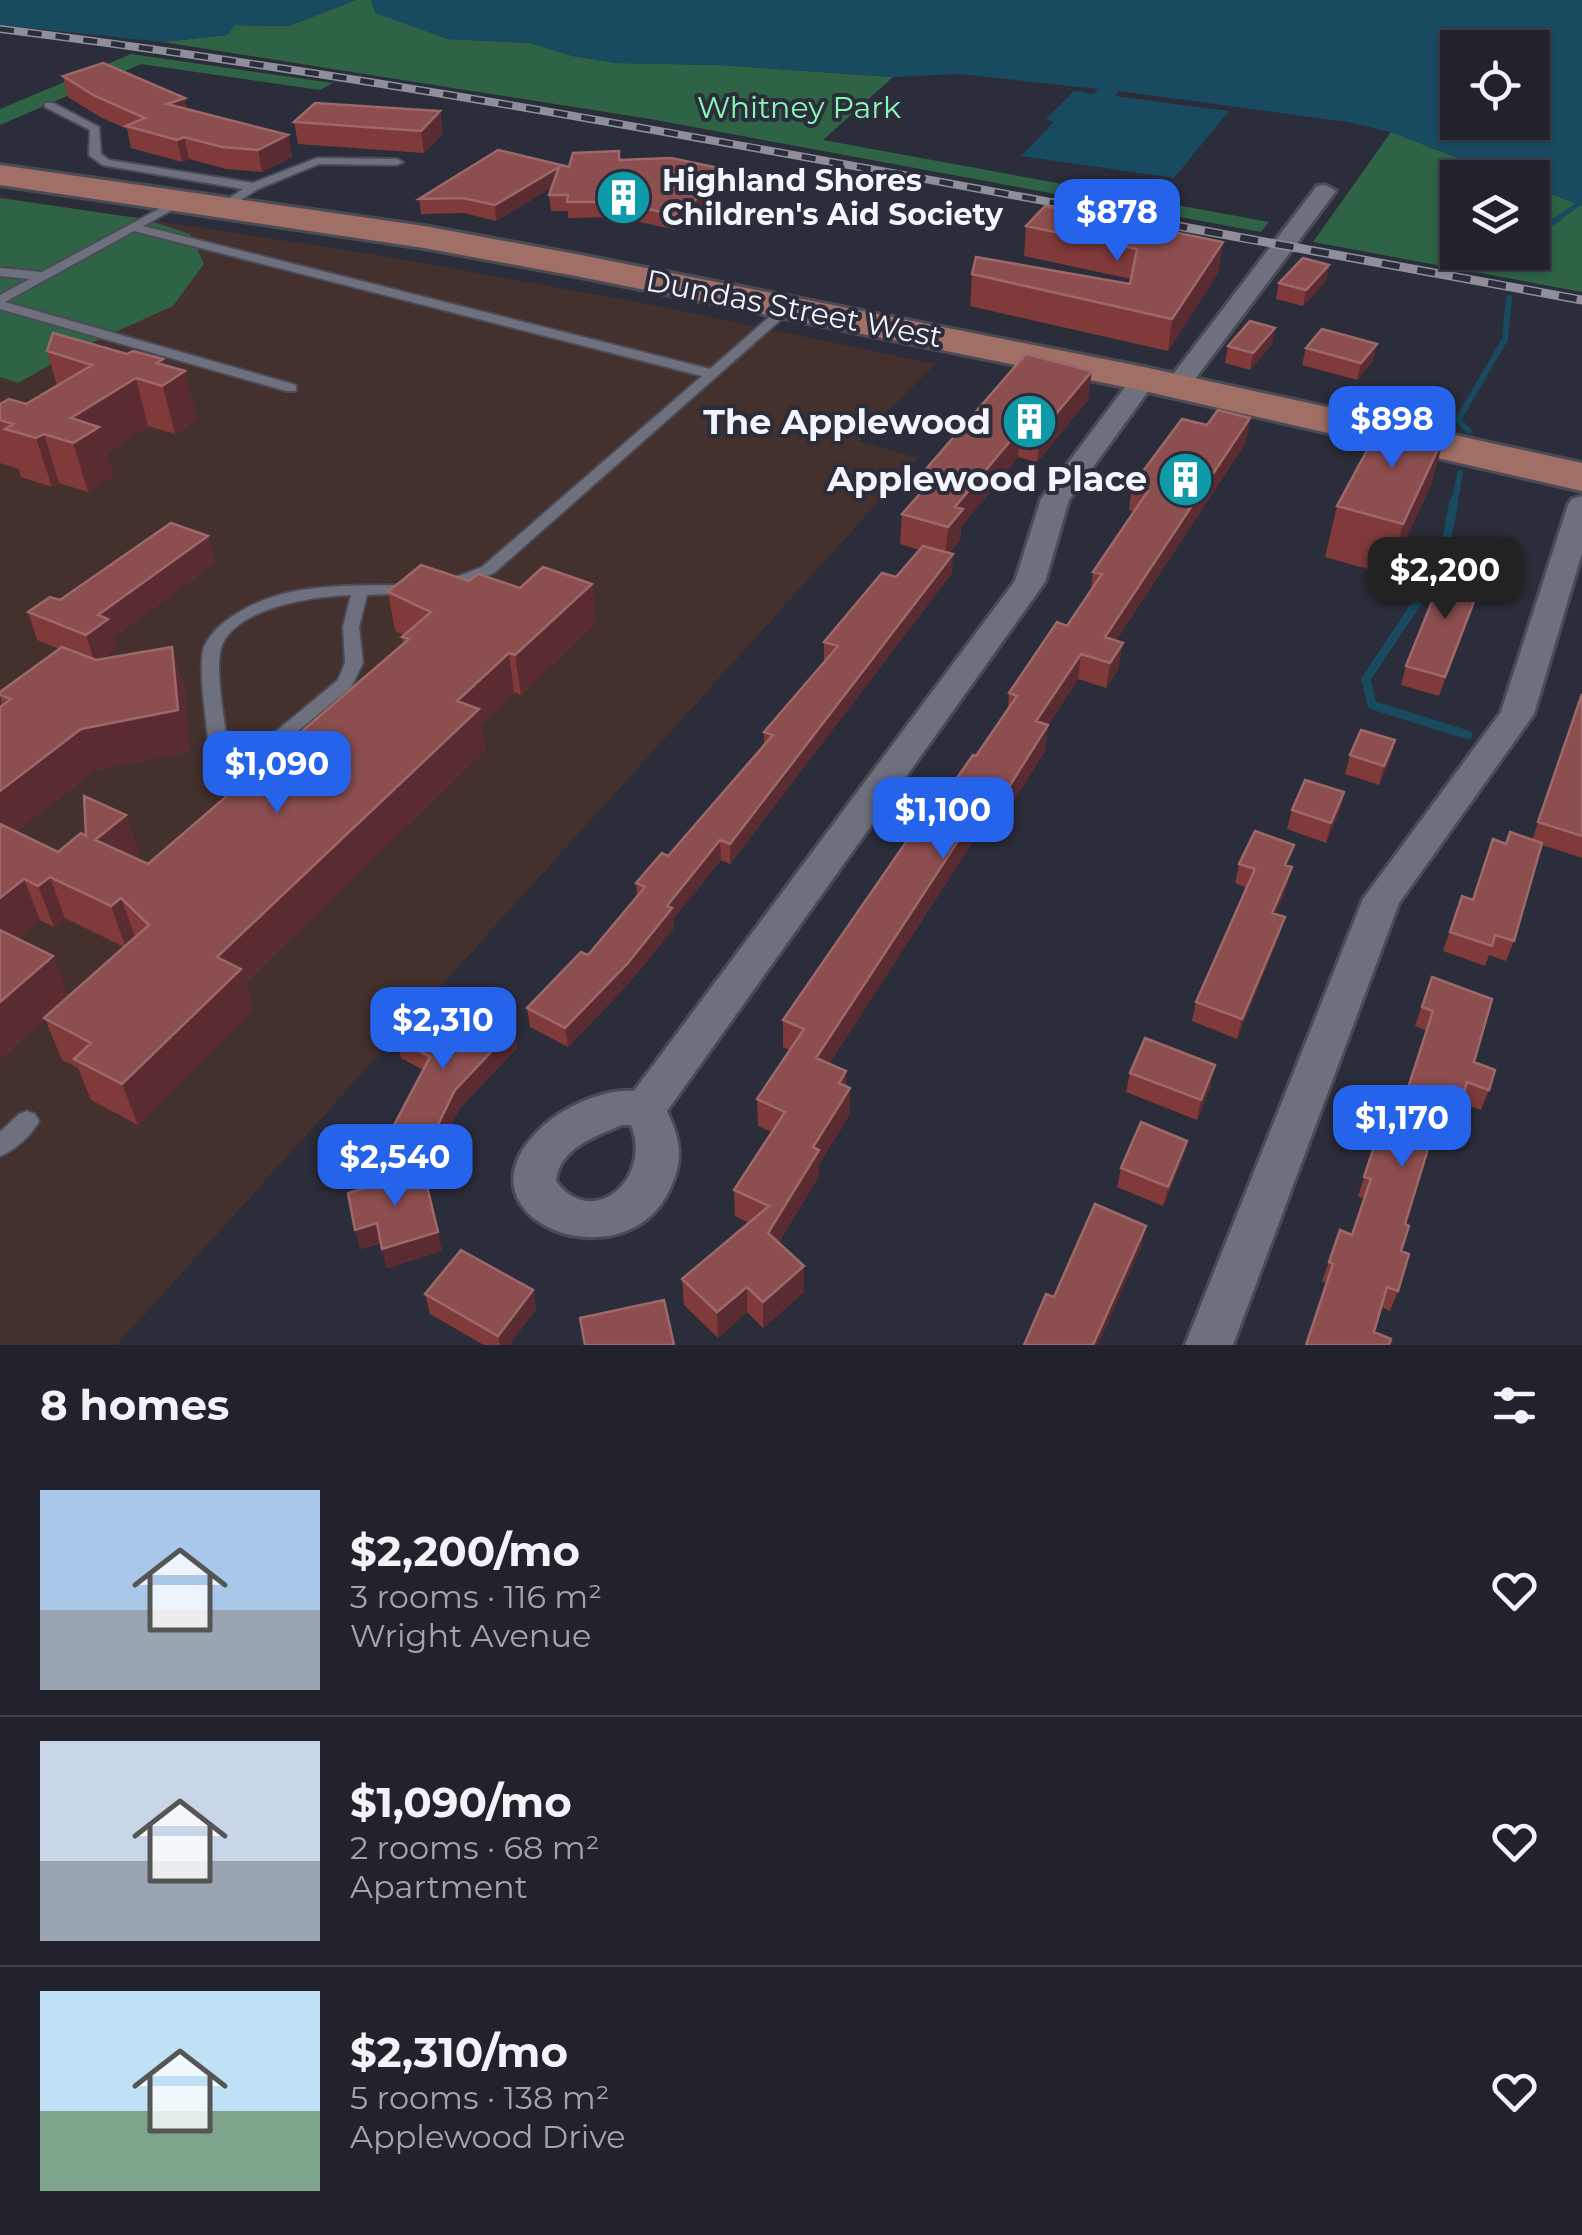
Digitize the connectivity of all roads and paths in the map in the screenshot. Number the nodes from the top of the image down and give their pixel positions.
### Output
1 (49, 105) dead end
2 (397, 162) dead end
3 (0, 175) edge
4 (1325, 191) dead end
5 (238, 197) junction
6 (181, 201) junction
7 (135, 228) junction
8 (0, 272) edge
9 (42, 276) junction
10 (0, 302) edge
11 (788, 308) junction
12 (712, 374) junction
13 (1160, 383) junction
14 (291, 388) dead end
15 (1582, 476) edge
16 (1582, 505) edge
17 (360, 591) junction
18 (645, 1110) dead end
19 (27, 1121) dead end
20 (0, 1146) edge
21 (1209, 1345) edge

1 - 5 lane
2 - 5 lane
3 - 6 main road, Dundas Street West
4 - 13 street
5 - 6 main road, Dundas Street West
5 - 11 main road, Dundas Street West
6 - 7 lane
7 - 9 lane
7 - 12 lane
8 - 9 lane
9 - 10 lane
10 - 14 lane
11 - 12 lane
11 - 13 main road, Dundas Street West
12 - 17 lane
13 - 15 main road, Dundas Street West
13 - 18 street
16 - 21 street
17 - 17 lane
19 - 20 lane

